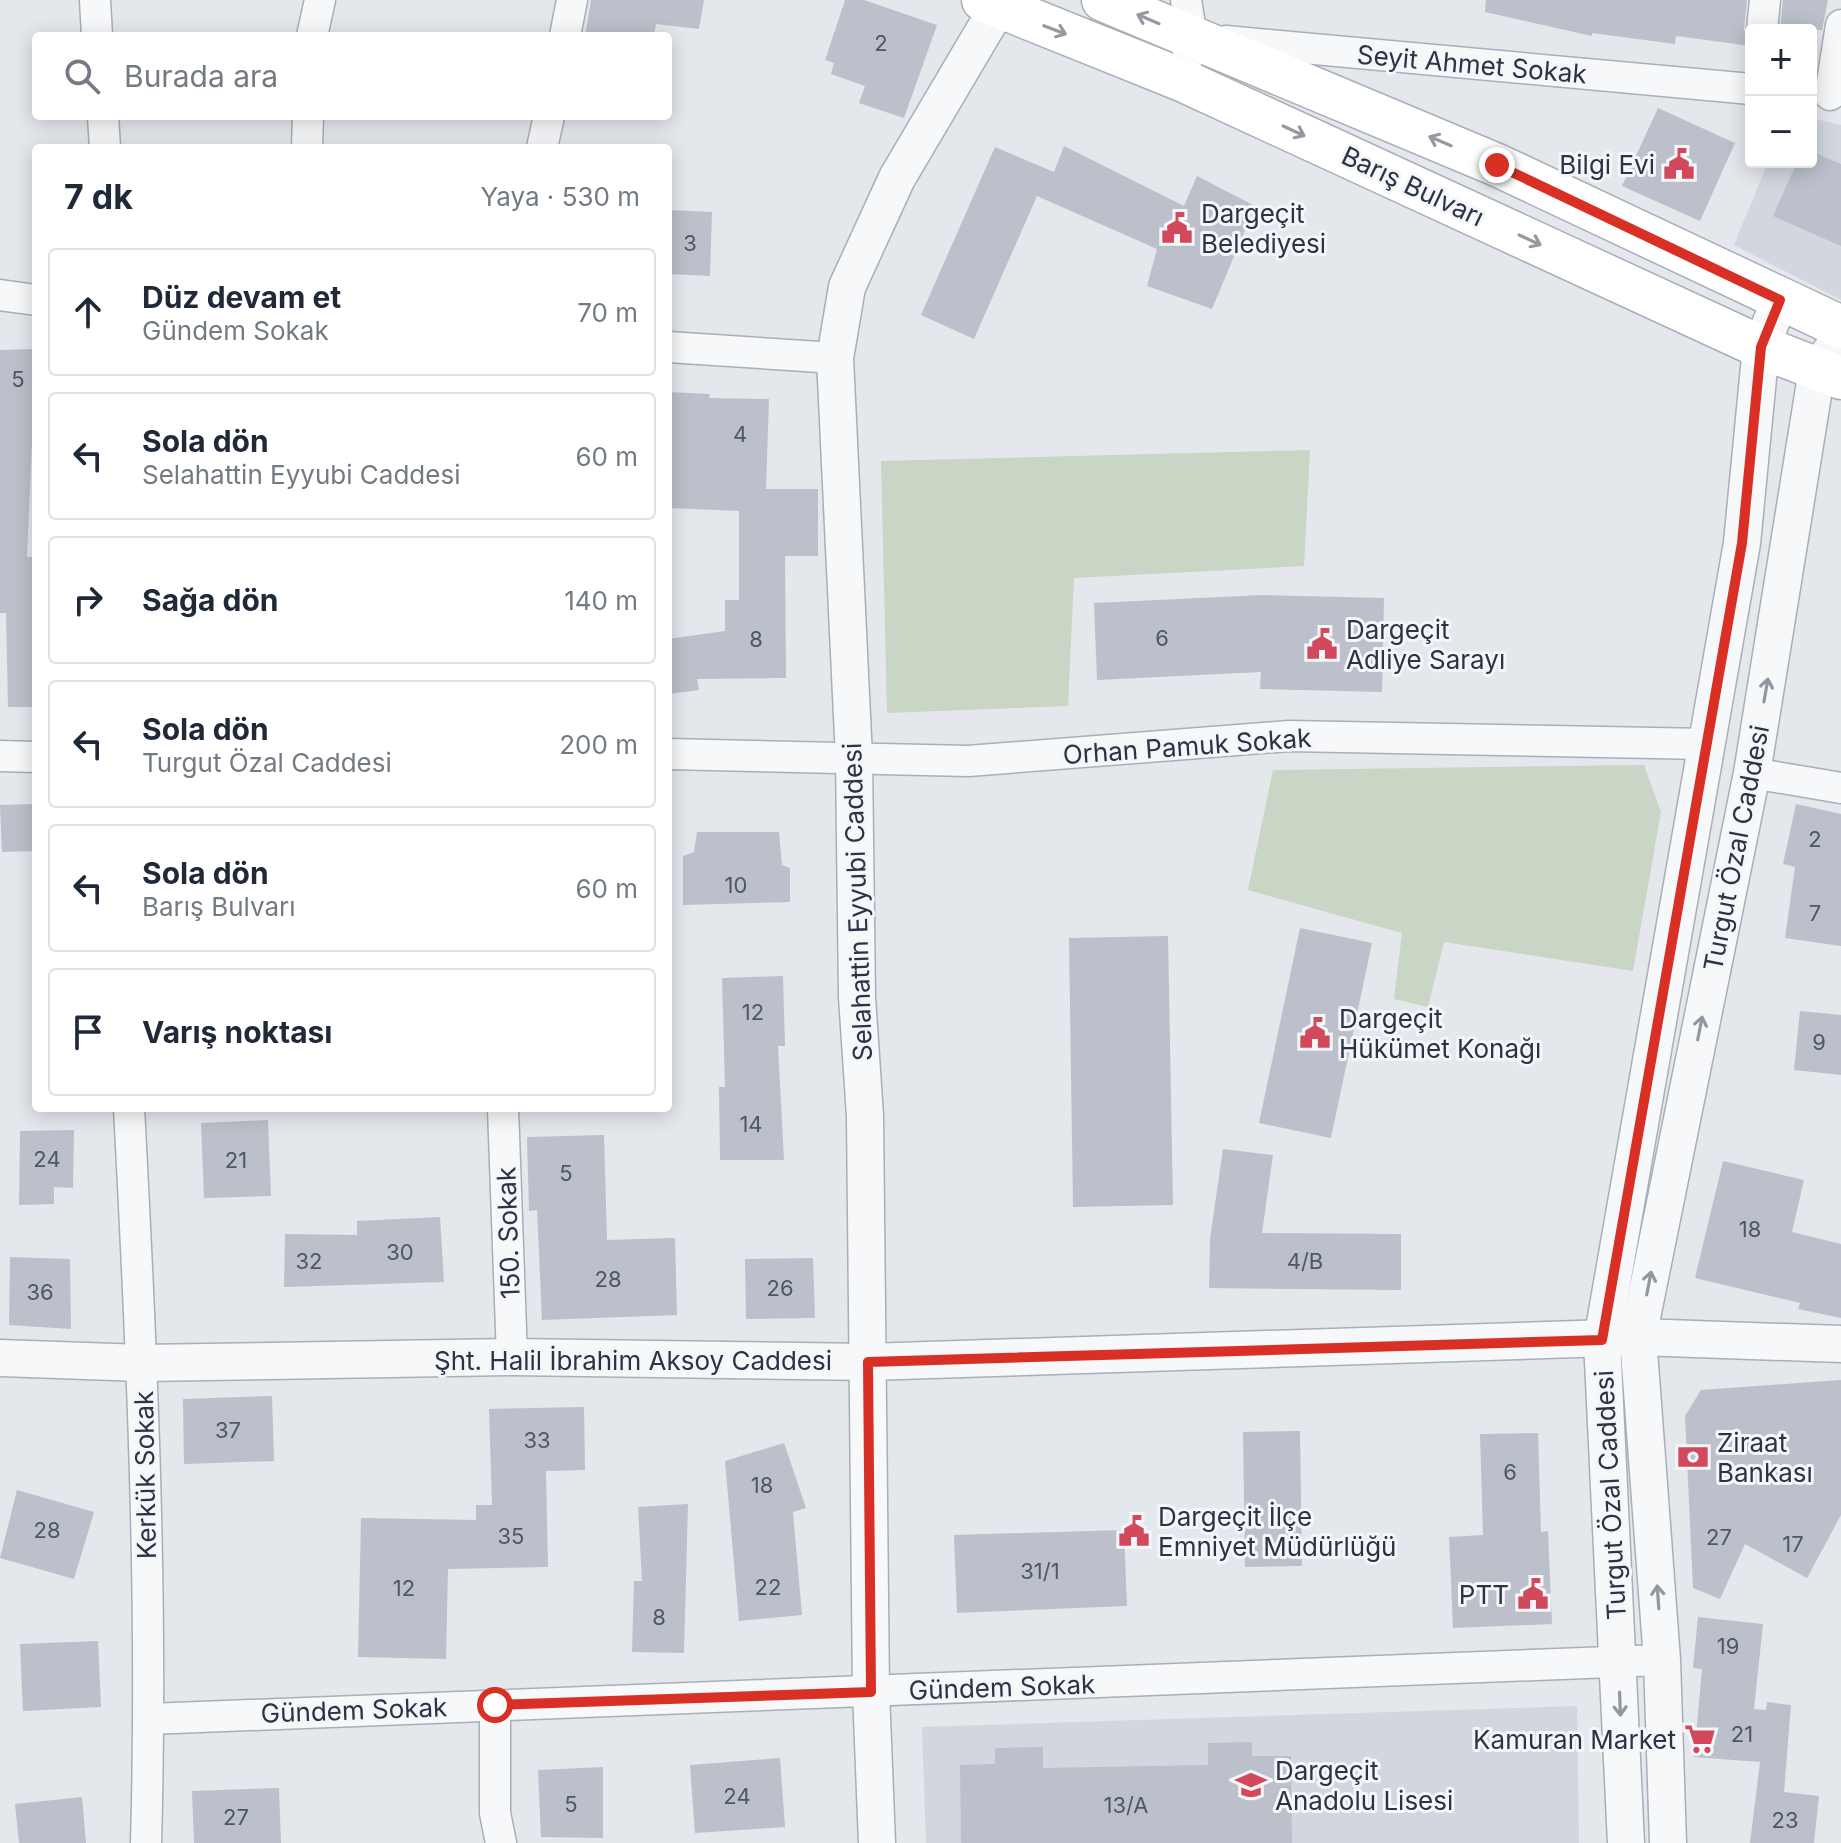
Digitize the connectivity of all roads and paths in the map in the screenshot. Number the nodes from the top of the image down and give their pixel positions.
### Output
1 (95, 0) edge
2 (320, 0) edge
3 (572, 0) edge
4 (1103, 0) edge
5 (1765, 0) edge
6 (993, 2) edge
7 (1189, 19) edge
8 (1763, 24) edge
9 (1841, 25) edge
10 (97, 32) edge
11 (313, 32) edge
12 (566, 32) edge
13 (1182, 80) junction
14 (1745, 88) edge
15 (1827, 95) edge
16 (103, 120) edge
17 (308, 120) edge
18 (548, 120) edge
19 (105, 144) edge
20 (307, 144) edge
21 (543, 144) edge
22 (0, 295) edge
23 (32, 299) edge
24 (1780, 300) junction
25 (1841, 327) edge
26 (1841, 337) edge
27 (672, 347) edge
28 (1761, 347) junction
29 (835, 358) junction
30 (1829, 374) edge
31 (1706, 744) junction
32 (672, 754) edge
33 (0, 756) edge
34 (32, 757) edge
35 (854, 758) junction
36 (1752, 773) junction
37 (1841, 788) edge
38 (129, 1112) edge
39 (503, 1112) edge
40 (1638, 1337) junction
41 (1602, 1340) junction
42 (1841, 1344) edge
43 (512, 1357) junction
44 (0, 1358) edge
45 (868, 1362) junction
46 (142, 1363) junction
47 (1662, 1660) junction
48 (1619, 1662) junction
49 (871, 1692) junction
50 (495, 1705) junction
51 (149, 1719) junction
52 (146, 1843) edge
53 (501, 1843) edge
54 (877, 1843) edge
55 (1626, 1843) edge
56 (1668, 1843) edge

1 - 10 street
2 - 11 street
3 - 12 street
7 -> 4 main road, Barış Bulvarı
5 - 8 street
6 -> 13 main road, Barış Bulvarı
6 - 29 street, Selahattin Eyyubi Caddesi
7 - 13 street
7 - 14 street, Seyit Ahmet Sokak
24 -> 7 main road, Barış Bulvarı
9 - 15 street
13 -> 28 main road, Barış Bulvarı
16 - 19 street
17 - 20 street
18 - 21 street
22 - 23 street
24 - 25 main road, Barış Bulvarı
24 - 28 street, Turgut Özal Caddesi
26 - 30 street, Turgut Özal Caddesi
27 - 29 street
28 - 30 main road, Barış Bulvarı
28 - 31 street, Turgut Özal Caddesi
29 - 35 street, Selahattin Eyyubi Caddesi
36 -> 30 street, Turgut Özal Caddesi
31 - 35 street, Orhan Pamuk Sokak
31 - 41 street, Turgut Özal Caddesi
32 - 35 street, Orhan Pamuk Sokak
33 - 34 street
35 - 45 street, Selahattin Eyyubi Caddesi
36 - 37 street
40 -> 36 street, Turgut Özal Caddesi
38 - 46 street, Kerkük Sokak
39 - 43 street, 150. Sokak
40 - 41 street, Şht. Halil İbrahim Aksoy Caddesi
40 - 42 street, Şht. Halil İbrahim Aksoy Caddesi
47 -> 40 street, Turgut Özal Caddesi
41 - 45 street, Şht. Halil İbrahim Aksoy Caddesi
41 - 48 street, Turgut Özal Caddesi
43 - 45 street, Şht. Halil İbrahim Aksoy Caddesi
43 - 46 street, Şht. Halil İbrahim Aksoy Caddesi
44 - 46 street, Şht. Halil İbrahim Aksoy Caddesi
45 - 49 street, Selahattin Eyyubi Caddesi
46 - 51 street, Kerkük Sokak
47 - 48 street, Gündem Sokak
47 - 56 street, Turgut Özal Caddesi
48 - 49 street, Gündem Sokak
48 -> 55 street, Turgut Özal Caddesi
49 - 50 street, Gündem Sokak
49 - 54 street, Selahattin Eyyubi Caddesi
50 - 51 street, Gündem Sokak
50 - 53 street
51 - 52 street, Kerkük Sokak

